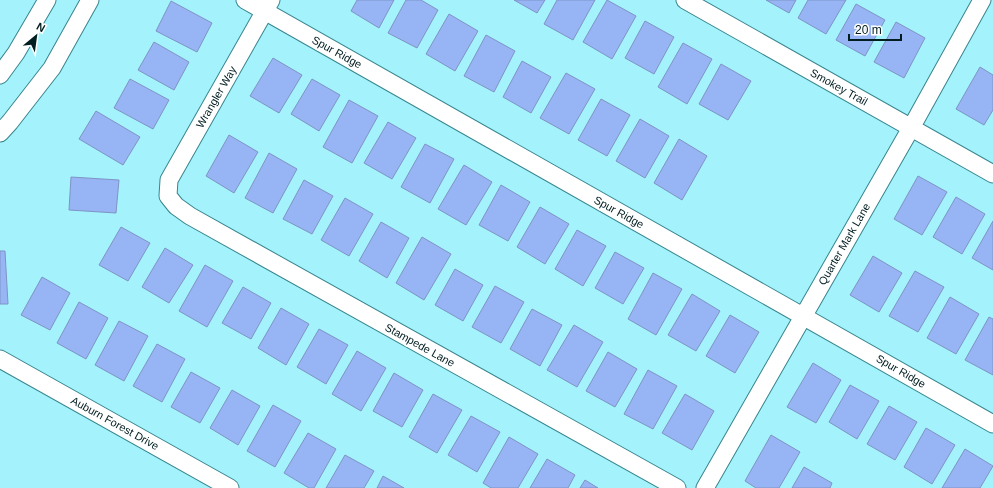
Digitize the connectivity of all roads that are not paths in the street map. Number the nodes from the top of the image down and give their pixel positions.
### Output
1 (47, 0) edge
2 (90, 0) edge
3 (245, 0) edge
4 (685, 0) edge
5 (982, 0) edge
6 (268, 6) edge
7 (0, 75) edge
8 (911, 128) junction
9 (0, 133) edge
10 (993, 174) edge
11 (168, 196) joint
12 (804, 316) junction
13 (0, 359) edge
14 (993, 424) edge
15 (230, 488) edge
16 (677, 488) edge
17 (705, 488) edge

1 - 7 street
2 - 9 street
3 - 6 street, Spur Ridge
4 - 8 street, Smokey Trail
5 - 8 street, Quarter Mark Lane
6 - 11 street, Wrangler Way
6 - 12 street, Spur Ridge
8 - 10 street, Smokey Trail
8 - 12 street, Quarter Mark Lane
11 - 16 street, Stampede Lane
12 - 14 street, Spur Ridge
12 - 17 street, Quarter Mark Lane
13 - 15 street, Auburn Forest Drive

